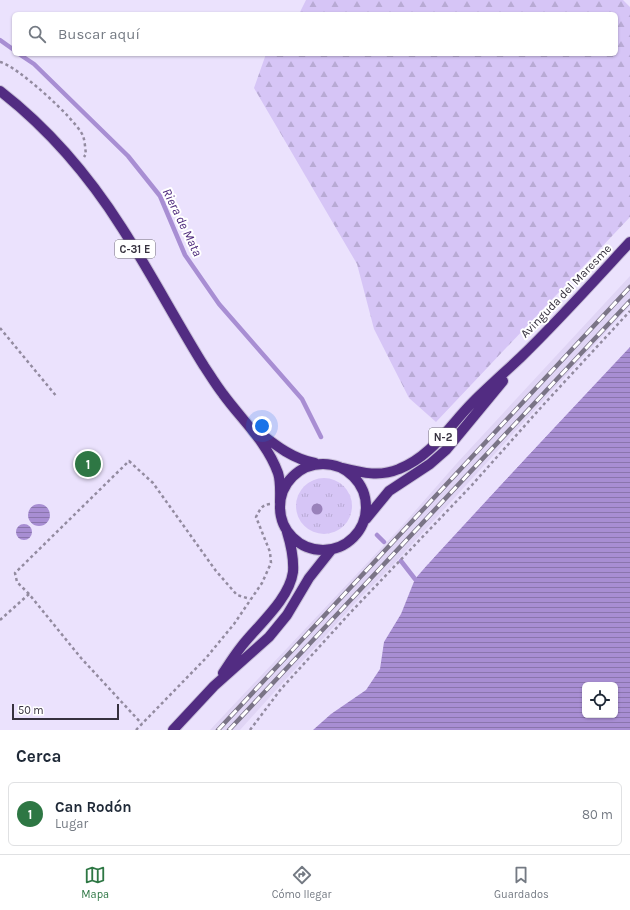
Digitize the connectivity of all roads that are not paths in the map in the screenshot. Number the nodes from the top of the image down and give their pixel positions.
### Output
1 (0, 91) edge
2 (630, 242) edge
3 (521, 357) junction
4 (248, 424) junction
5 (317, 464) junction
6 (343, 468) junction
7 (280, 503) junction
8 (364, 521) junction
9 (287, 530) junction
10 (332, 550) junction
11 (214, 686) junction
12 (173, 730) edge

1 - 4 main road, C-31 E
2 - 3 main road, Avinguda del Maresme / N-2
3 - 6 main road, Avinguda del Maresme / N-2
3 - 8 main road, Avinguda del Maresme / N-2
4 - 5 main road, C-31 E
4 - 7 main road, C-31 E
5 - 6 main road, N-2
5 - 7 main road, N-2
6 - 8 main road, N-2
7 - 9 main road, N-2
8 - 10 main road, N-2
9 - 10 main road, N-2
9 - 11 main road, N-2
10 - 11 main road, N-2
11 - 12 main road, N-2

